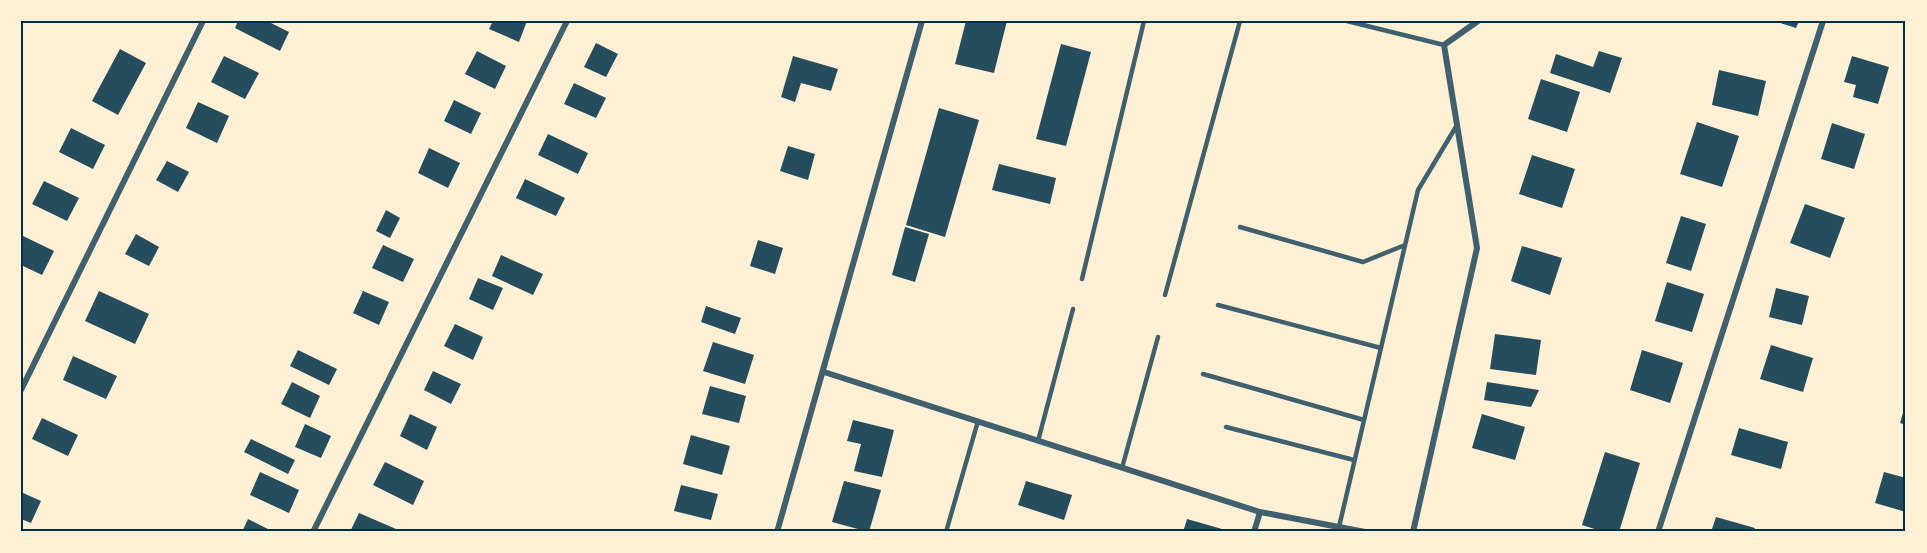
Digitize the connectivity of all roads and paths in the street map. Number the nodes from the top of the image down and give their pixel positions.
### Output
1 (203, 21) edge
2 (567, 21) edge
3 (922, 21) edge
4 (1144, 21) edge
5 (1240, 21) edge
6 (1347, 21) edge
7 (1478, 21) edge
8 (1823, 21) edge
9 (1444, 45) junction
10 (1457, 125) junction
11 (1240, 227) dead end
12 (1405, 245) junction
13 (1082, 279) dead end
14 (1165, 295) dead end
15 (1218, 305) dead end
16 (1073, 309) dead end
17 (1158, 337) dead end
18 (1381, 348) junction
19 (824, 372) junction
20 (1203, 374) dead end
21 (21, 390) edge
22 (1364, 420) junction
23 (978, 421) junction
24 (1226, 426) dead end
25 (1038, 441) junction
26 (1354, 460) junction
27 (1122, 468) junction
28 (1260, 512) junction
29 (1339, 527) junction
30 (313, 532) edge
31 (777, 532) edge
32 (946, 532) edge
33 (1254, 532) edge
34 (1365, 532) edge
35 (1413, 532) edge
36 (1658, 532) edge

1 - 21 street
2 - 30 street
3 - 19 street
4 - 13 lane
5 - 14 lane
6 - 9 lane
7 - 9 street
8 - 36 street
9 - 10 street
10 - 12 lane
10 - 35 street
11 - 12 lane
12 - 18 lane
15 - 18 lane
16 - 25 lane
17 - 27 lane
18 - 22 lane
19 - 23 street
19 - 31 street
20 - 22 lane
22 - 26 lane
23 - 25 street
23 - 32 lane
24 - 26 lane
25 - 27 street
26 - 29 lane
27 - 28 street
28 - 29 street
28 - 33 street
29 - 34 street

